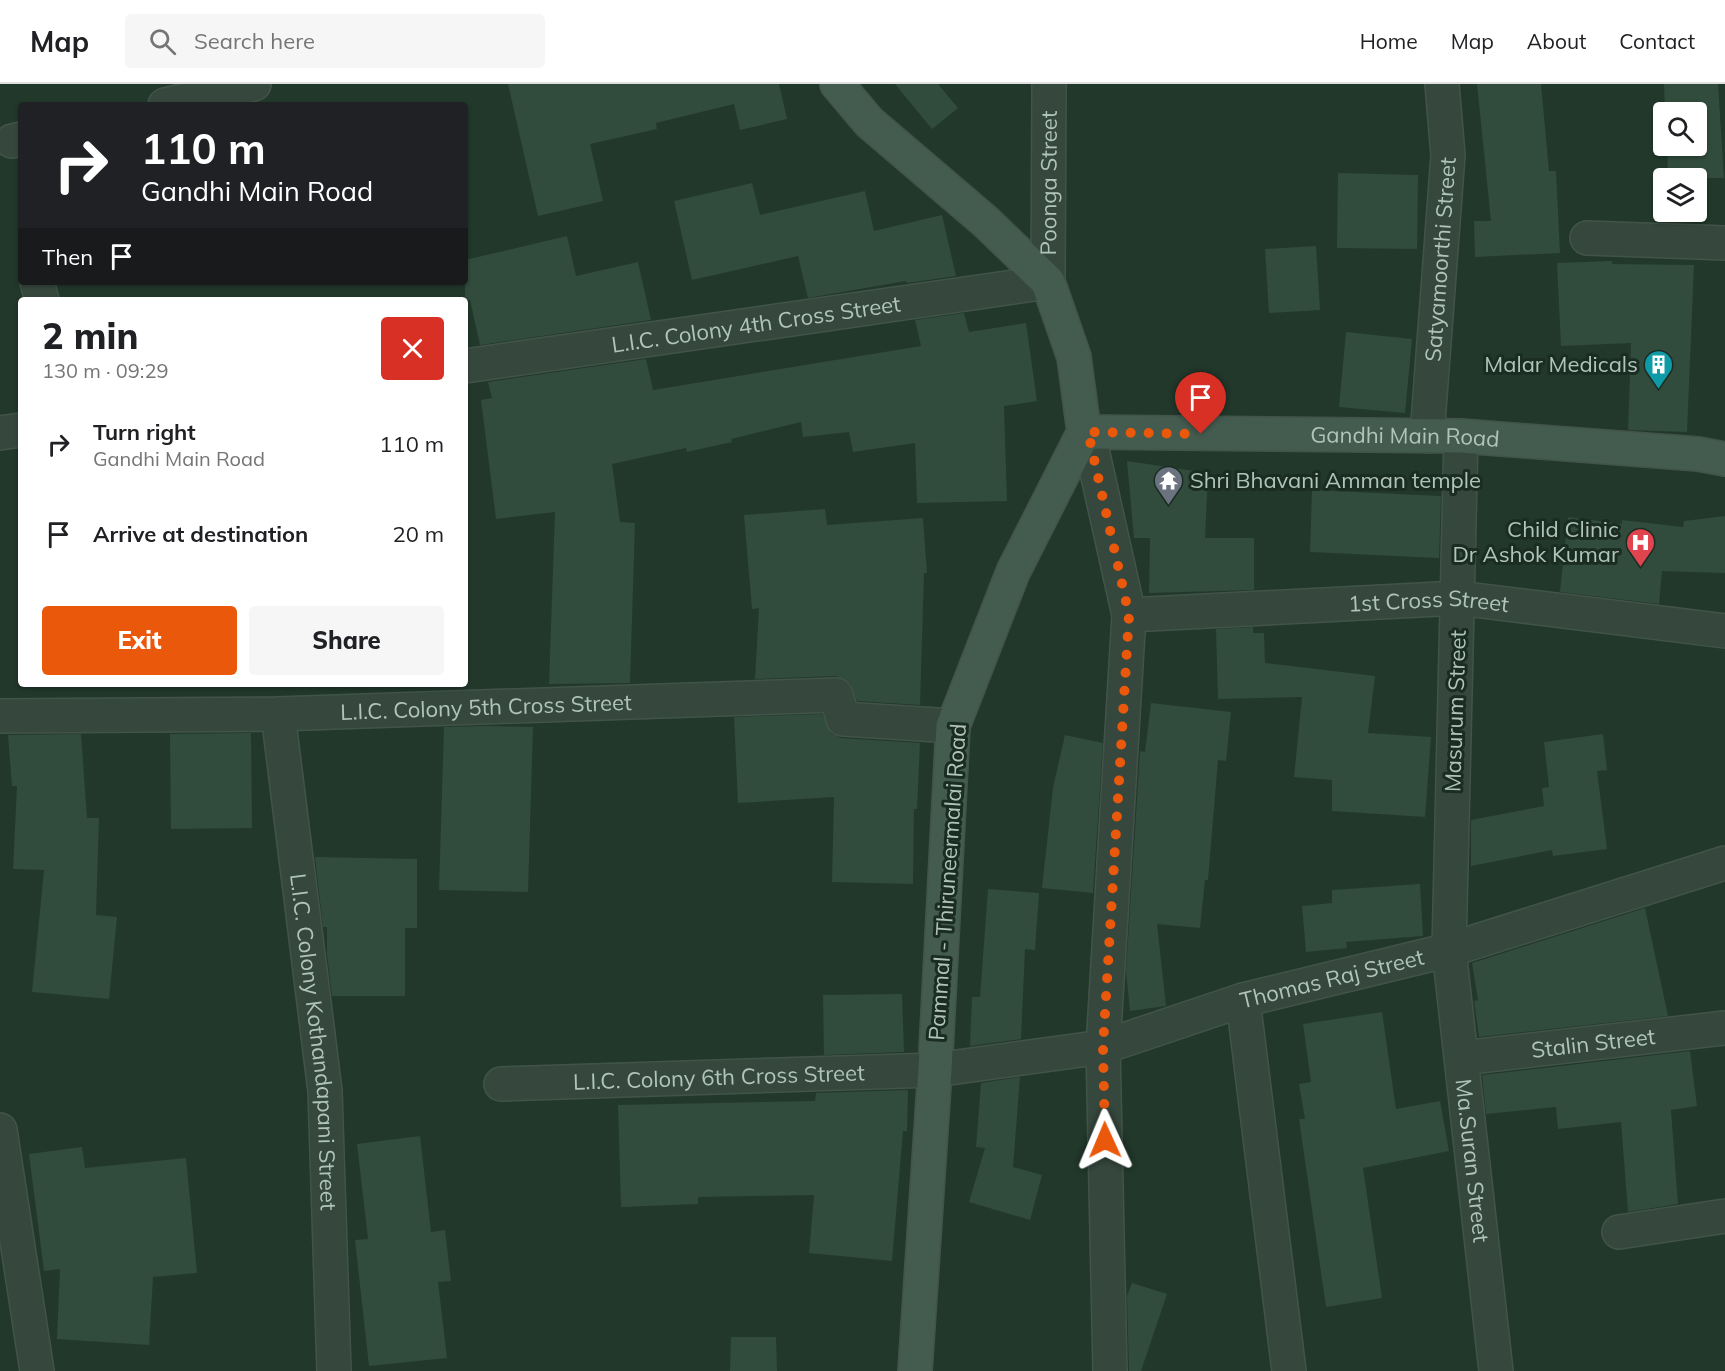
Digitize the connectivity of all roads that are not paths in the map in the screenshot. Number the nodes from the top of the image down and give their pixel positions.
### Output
1 (254, 84) edge
2 (837, 84) edge
3 (1049, 84) edge
4 (1442, 84) edge
5 (178, 102) edge
6 (1587, 238) dead end
7 (1725, 243) edge
8 (1048, 282) junction
9 (468, 366) edge
10 (18, 430) edge
11 (1086, 432) junction
12 (0, 433) edge
13 (1427, 436) junction
14 (1461, 436) junction
15 (1725, 459) edge
16 (1458, 598) junction
17 (1129, 615) junction
18 (1725, 631) edge
19 (278, 714) junction
20 (0, 716) edge
21 (952, 726) junction
22 (1725, 863) edge
23 (1449, 950) junction
24 (1243, 1000) junction
25 (1725, 1028) edge
26 (1103, 1047) junction
27 (1462, 1058) junction
28 (935, 1070) junction
29 (501, 1084) dead end
30 (0, 1130) edge
31 (1725, 1216) edge
32 (1619, 1232) dead end
33 (37, 1371) edge
34 (334, 1371) edge
35 (915, 1371) edge
36 (1110, 1371) edge
37 (1289, 1371) edge
38 (1496, 1371) edge

1 - 5 street
2 - 8 street
3 - 8 street, Poonga Street
4 - 13 street, Satyamoorthi Street
6 - 7 street
8 - 9 street, L.I.C. Colony 4th Cross Street
8 - 11 street
10 - 12 street
11 - 13 street, Gandhi Main Road
11 - 17 street
11 - 21 street, Pammal - Thiruneermalai Road
13 - 14 street, Gandhi Main Road
14 - 15 street, Gandhi Main Road
14 - 16 street, Masurum Street
16 - 17 street, 1st Cross Street
16 - 18 street, 1st Cross Street
16 - 23 street, Masurum Street
17 - 26 street
19 - 20 street, L.I.C. Colony 5th Cross Street
19 - 21 street, L.I.C. Colony 5th Cross Street
19 - 34 street, L.I.C. Colony Kothandapani Street
21 - 28 street, Pammal - Thiruneermalai Road
22 - 23 street, Thomas Raj Street
23 - 24 street, Thomas Raj Street
23 - 27 street, Ma.Suran Street
24 - 26 street, Thomas Raj Street
24 - 37 street
25 - 27 street, Stalin Street
26 - 28 street, Thomas Raj Street
26 - 36 street
27 - 38 street, Ma.Suran Street
28 - 29 street, L.I.C. Colony 6th Cross Street
28 - 35 street, Pammal - Thiruneermalai Road
30 - 33 street
31 - 32 street

